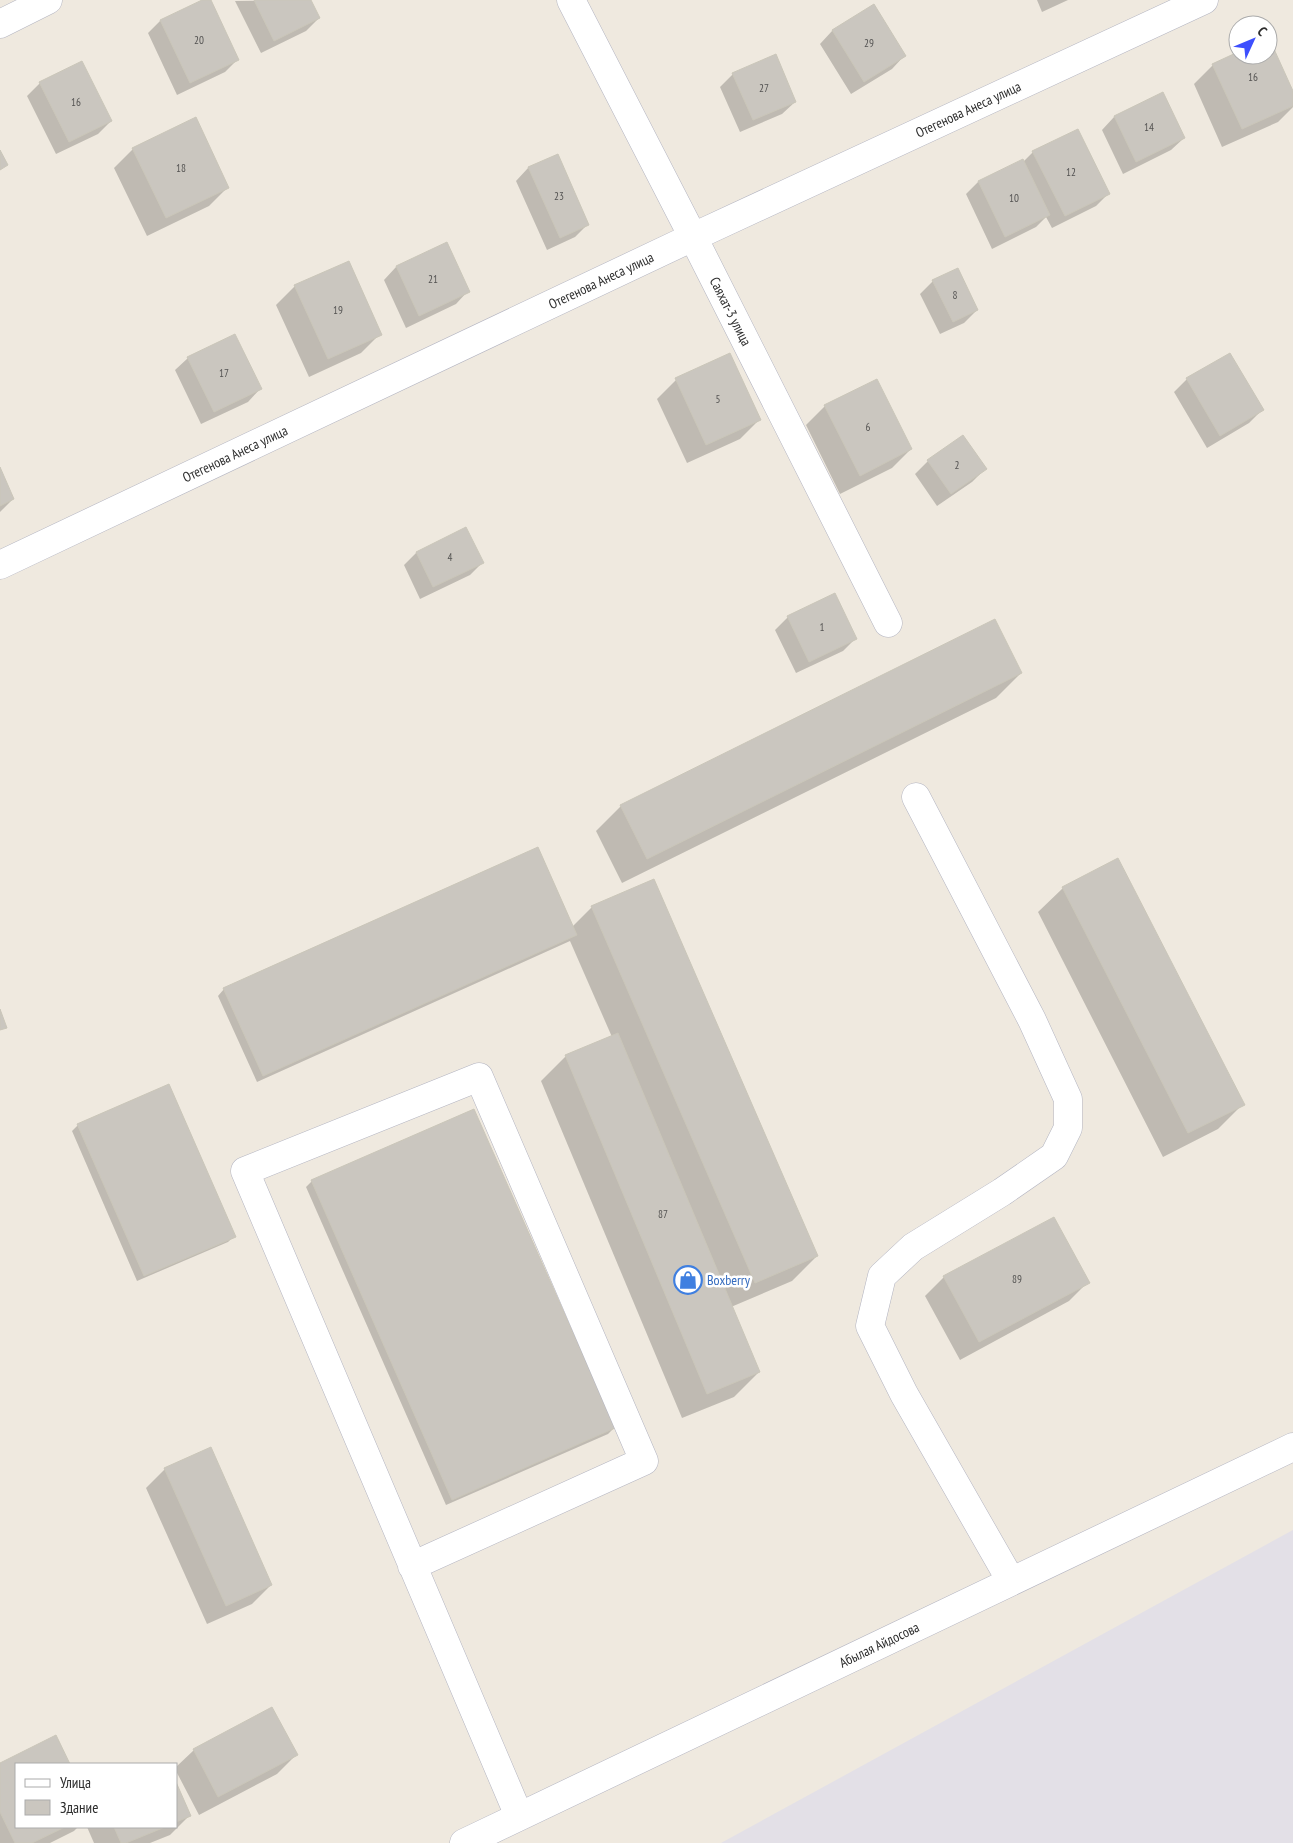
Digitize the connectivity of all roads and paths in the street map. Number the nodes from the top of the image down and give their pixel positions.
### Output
1 (48, 0) edge
2 (571, 0) edge
3 (1204, 0) edge
4 (0, 24) edge
5 (693, 236) junction
6 (0, 564) edge
7 (888, 623) dead end
8 (916, 797) dead end
9 (1293, 1447) edge
10 (412, 1566) junction
11 (1011, 1581) junction
12 (519, 1816) junction
13 (467, 1843) edge

1 - 4 street
2 - 5 street, Саяхат-3 улица
3 - 5 street, Отегенова Анеса улица
5 - 6 street, Отегенова Анеса улица
5 - 7 street, Саяхат-3 улица
8 - 11 street
9 - 11 street, Абылая Айдосова
10 - 10 street
10 - 12 street
11 - 12 street, Абылая Айдосова
12 - 13 street, Абылая Айдосова

